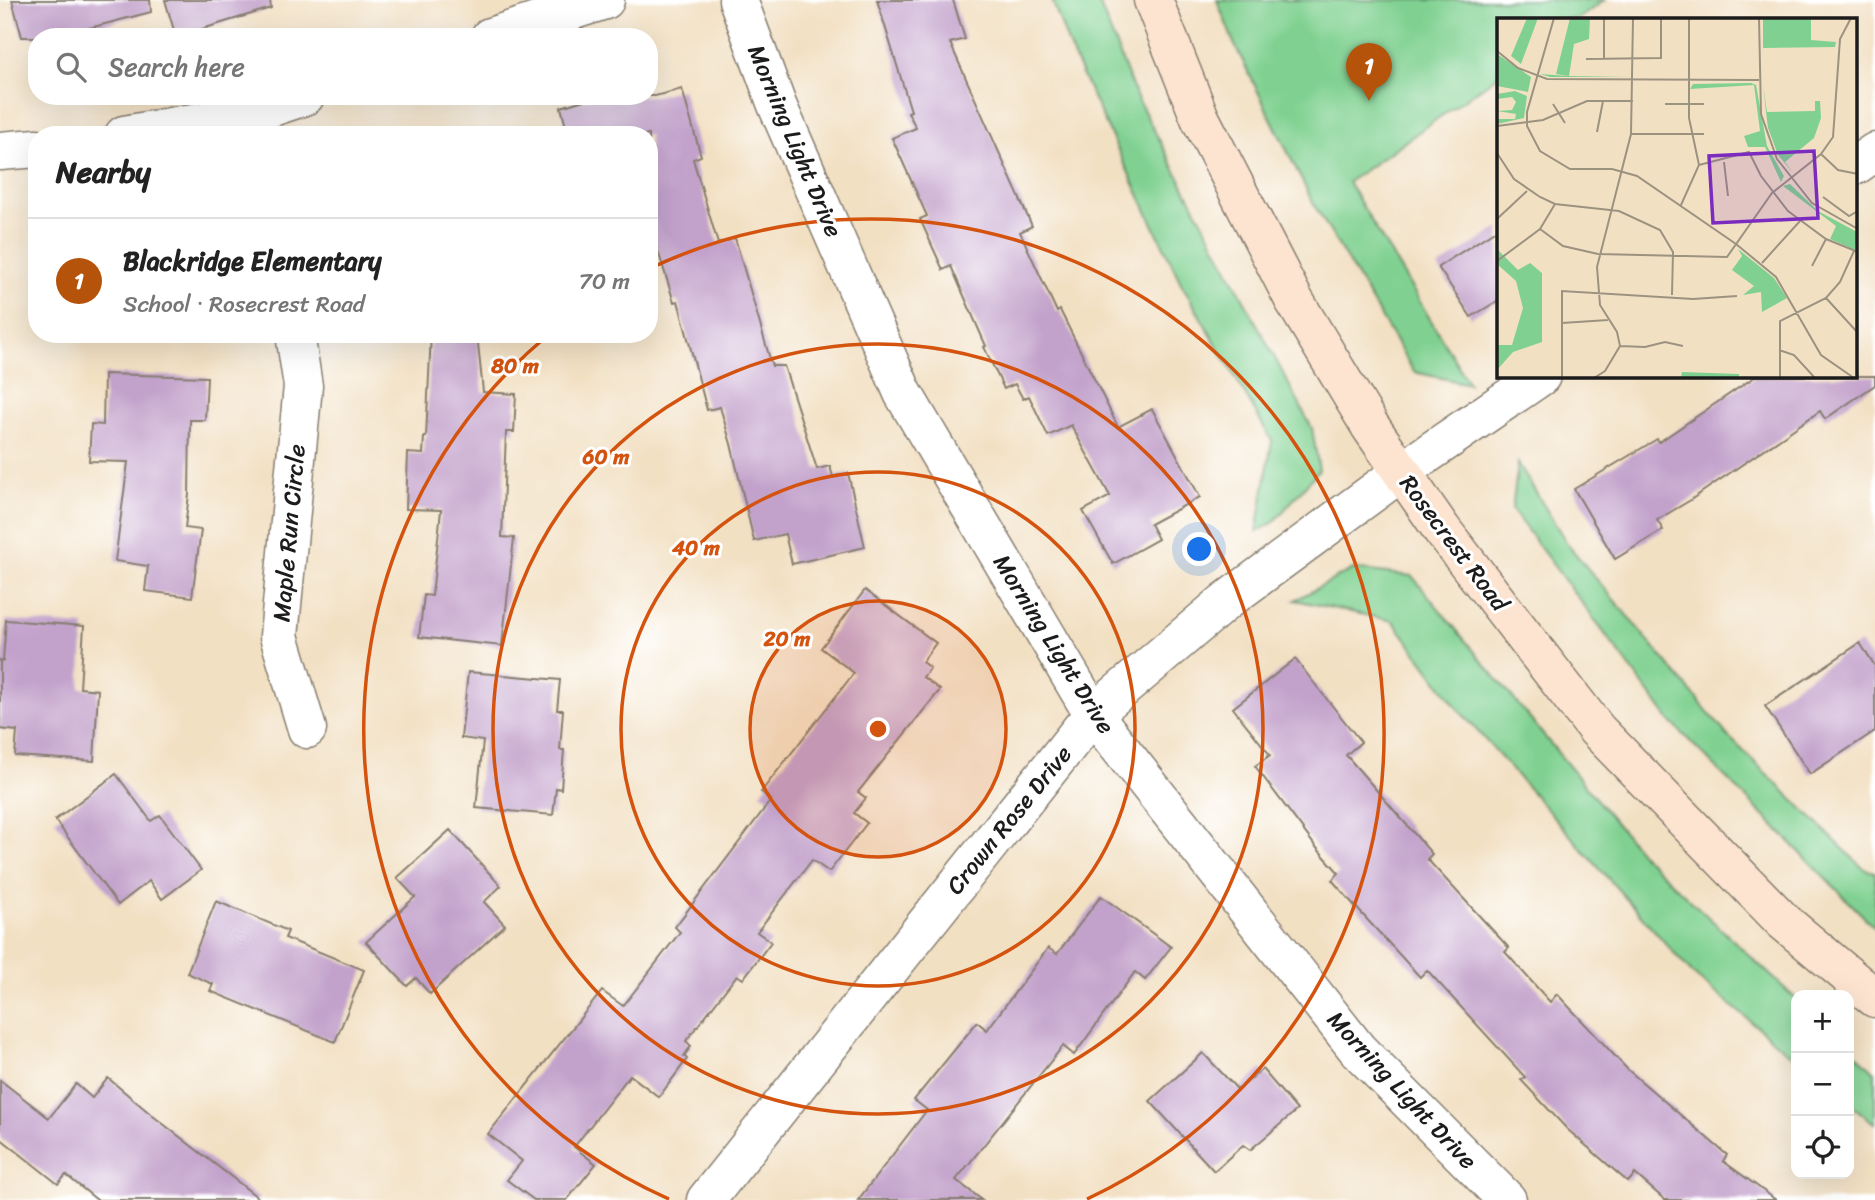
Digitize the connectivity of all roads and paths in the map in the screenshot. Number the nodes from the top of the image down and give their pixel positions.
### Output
1 (605, 0) edge
2 (738, 0) edge
3 (1153, 0) edge
4 (518, 28) edge
5 (290, 105) edge
6 (259, 123) edge
7 (225, 126) edge
8 (28, 149) edge
9 (0, 151) edge
10 (1875, 152) edge
11 (1857, 164) edge
12 (296, 343) edge
13 (1538, 378) edge
14 (1401, 472) junction
15 (1093, 714) junction
16 (307, 729) dead end
17 (1875, 999) edge
18 (706, 1200) edge
19 (1507, 1200) edge

1 - 4 street
2 - 15 street, Morning Light Drive
3 - 14 main road, Rosecrest Road
5 - 6 street
6 - 7 street
8 - 9 street
10 - 11 street
12 - 16 street, Maple Run Circle
13 - 14 street, Crown Rose Drive
14 - 15 street, Crown Rose Drive
14 - 17 main road, Rosecrest Road
15 - 18 street, Crown Rose Drive
15 - 19 street, Morning Light Drive

